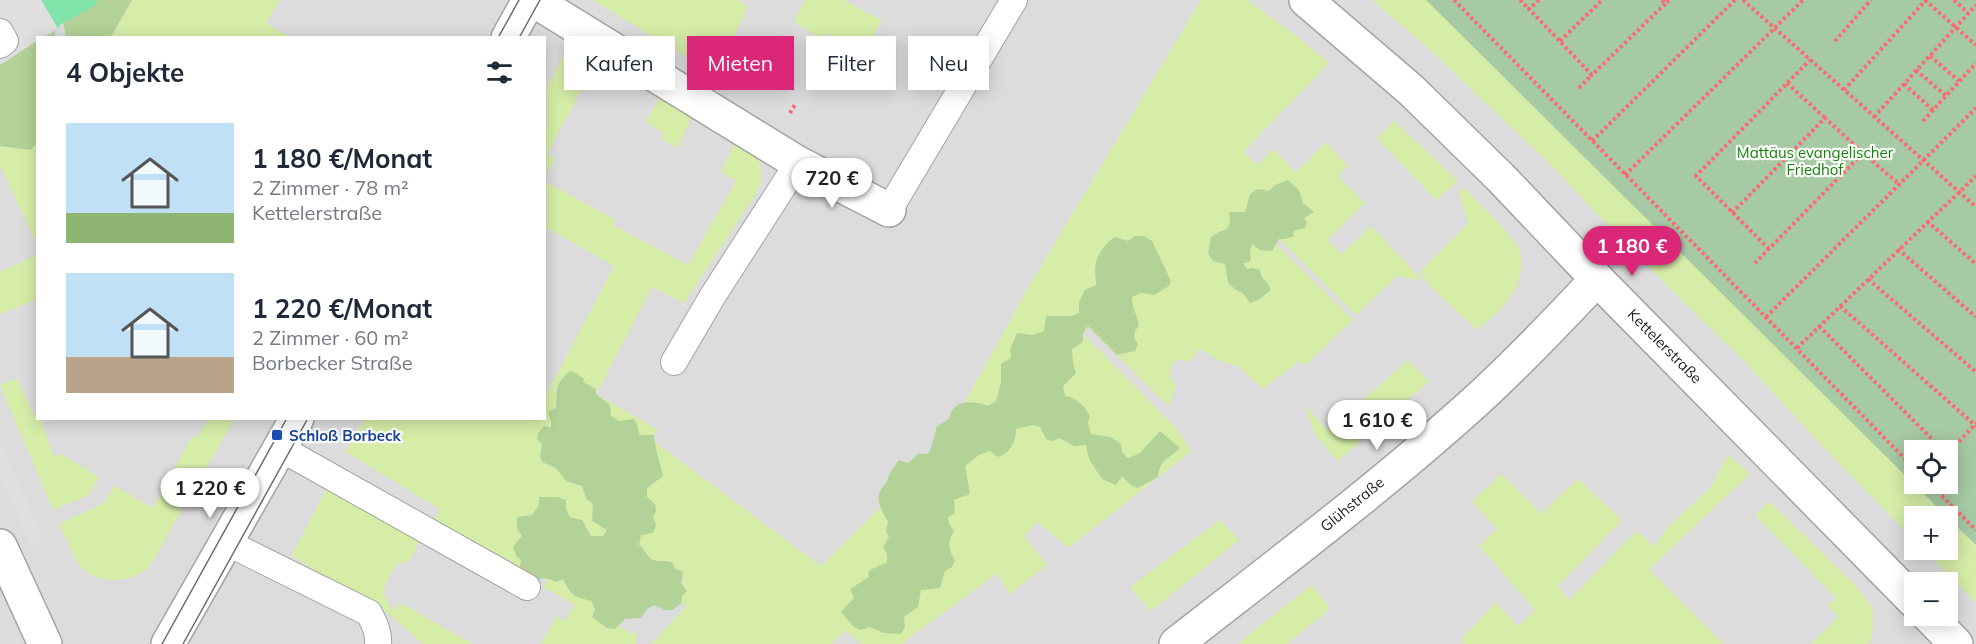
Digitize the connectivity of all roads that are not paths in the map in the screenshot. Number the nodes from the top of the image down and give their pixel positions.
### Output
1 (531, 0) edge
2 (1014, 0) edge
3 (1305, 0) edge
4 (0, 32) edge
5 (509, 36) edge
6 (0, 45) edge
7 (798, 163) junction
8 (889, 210) joint
9 (1598, 279) junction
10 (674, 362) dead end
11 (296, 420) edge
12 (280, 448) junction
13 (226, 542) junction
14 (0, 546) edge
15 (527, 587) dead end
16 (1904, 591) edge
17 (45, 644) edge
18 (168, 644) edge
19 (378, 644) edge
20 (1176, 644) edge

1 - 5 street
1 - 7 street
2 - 8 lane
3 - 9 street, Kettelerstraße
4 - 6 lane
7 - 8 street
7 - 10 lane
9 - 16 street, Kettelerstraße
9 - 20 street, Glühstraße
11 - 12 street
12 - 13 street
12 - 15 lane
13 - 18 street
13 - 19 lane
14 - 17 street

